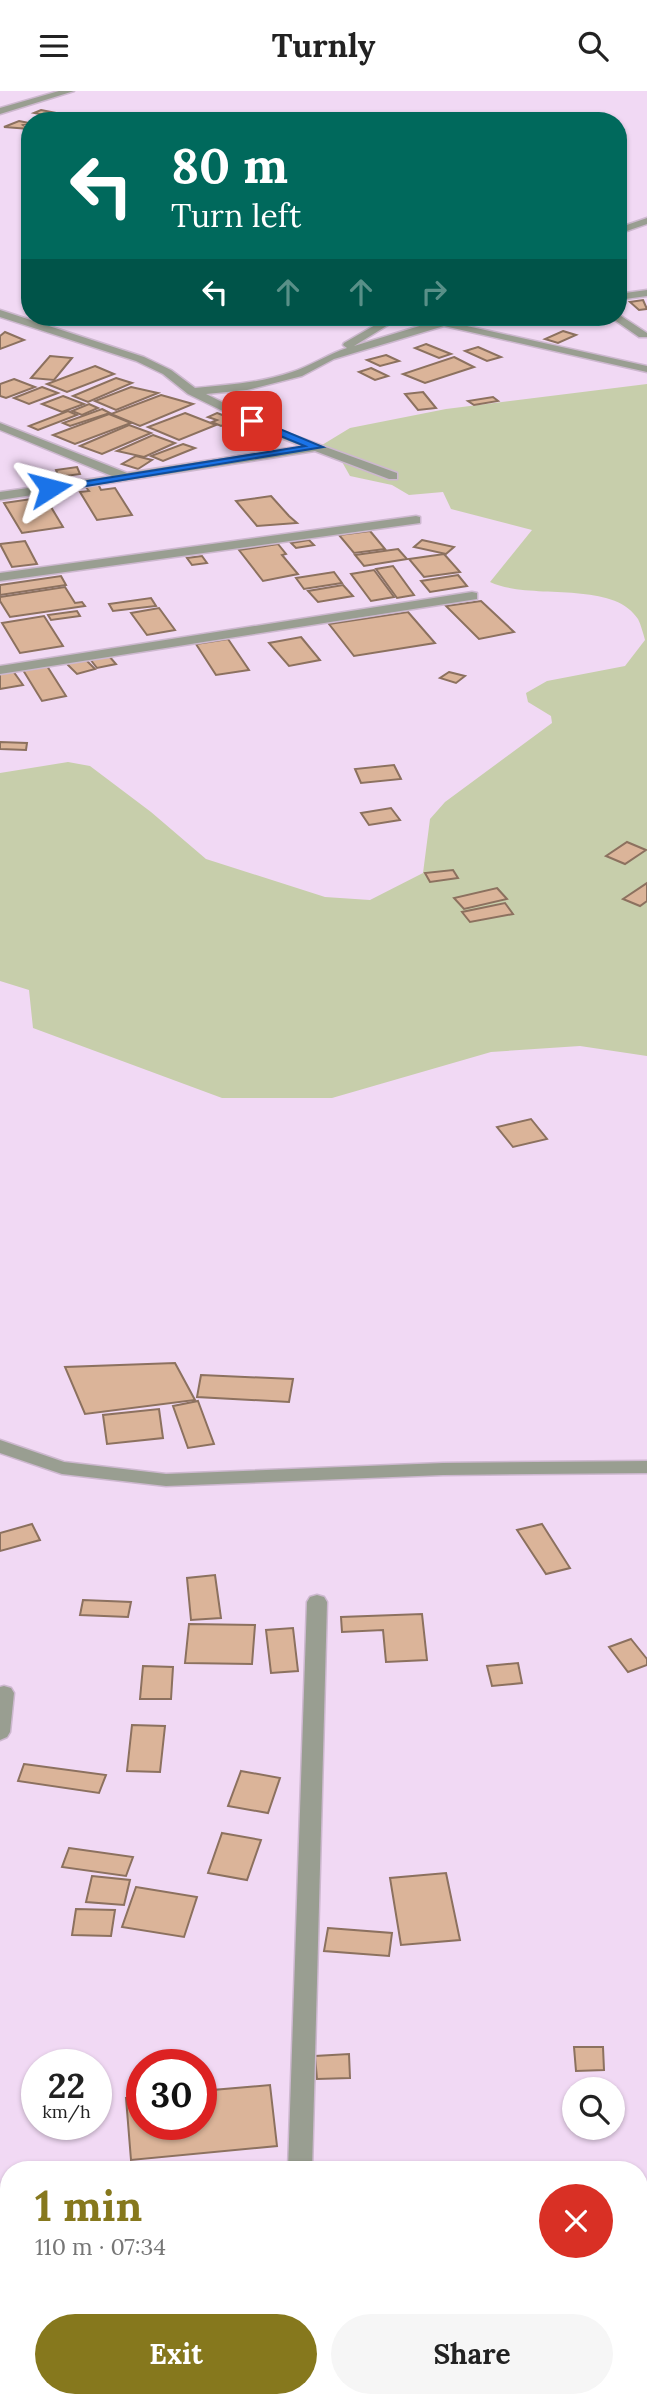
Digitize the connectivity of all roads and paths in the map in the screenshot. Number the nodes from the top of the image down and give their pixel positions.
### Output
1 (69, 91) edge
2 (0, 111) edge
3 (647, 221) edge
4 (627, 228) edge
5 (647, 293) edge
6 (627, 296) edge
7 (0, 313) edge
8 (21, 320) edge
9 (627, 324) edge
10 (40, 326) edge
11 (381, 326) edge
12 (429, 326) edge
13 (453, 326) edge
14 (643, 335) dead end
15 (330, 357) junction
16 (647, 369) edge
17 (192, 392) junction
18 (0, 426) edge
19 (317, 447) junction
20 (393, 476) dead end
21 (126, 477) junction
22 (0, 496) edge
23 (416, 520) dead end
24 (0, 577) edge
25 (472, 596) dead end
26 (0, 670) edge
27 (0, 1446) edge
28 (647, 1468) edge
29 (317, 1602) dead end
30 (4, 1693) dead end
31 (0, 1732) edge
32 (300, 2161) edge

1 - 2 street
3 - 4 street
5 - 6 street
7 - 8 street
9 - 14 street
10 - 17 street
11 - 15 street
12 - 15 street
13 - 16 street
15 - 17 street
17 - 19 street
18 - 21 street
19 - 20 street
19 - 21 street
21 - 22 street
23 - 24 street
25 - 26 street
27 - 28 street
29 - 32 street
30 - 31 street

